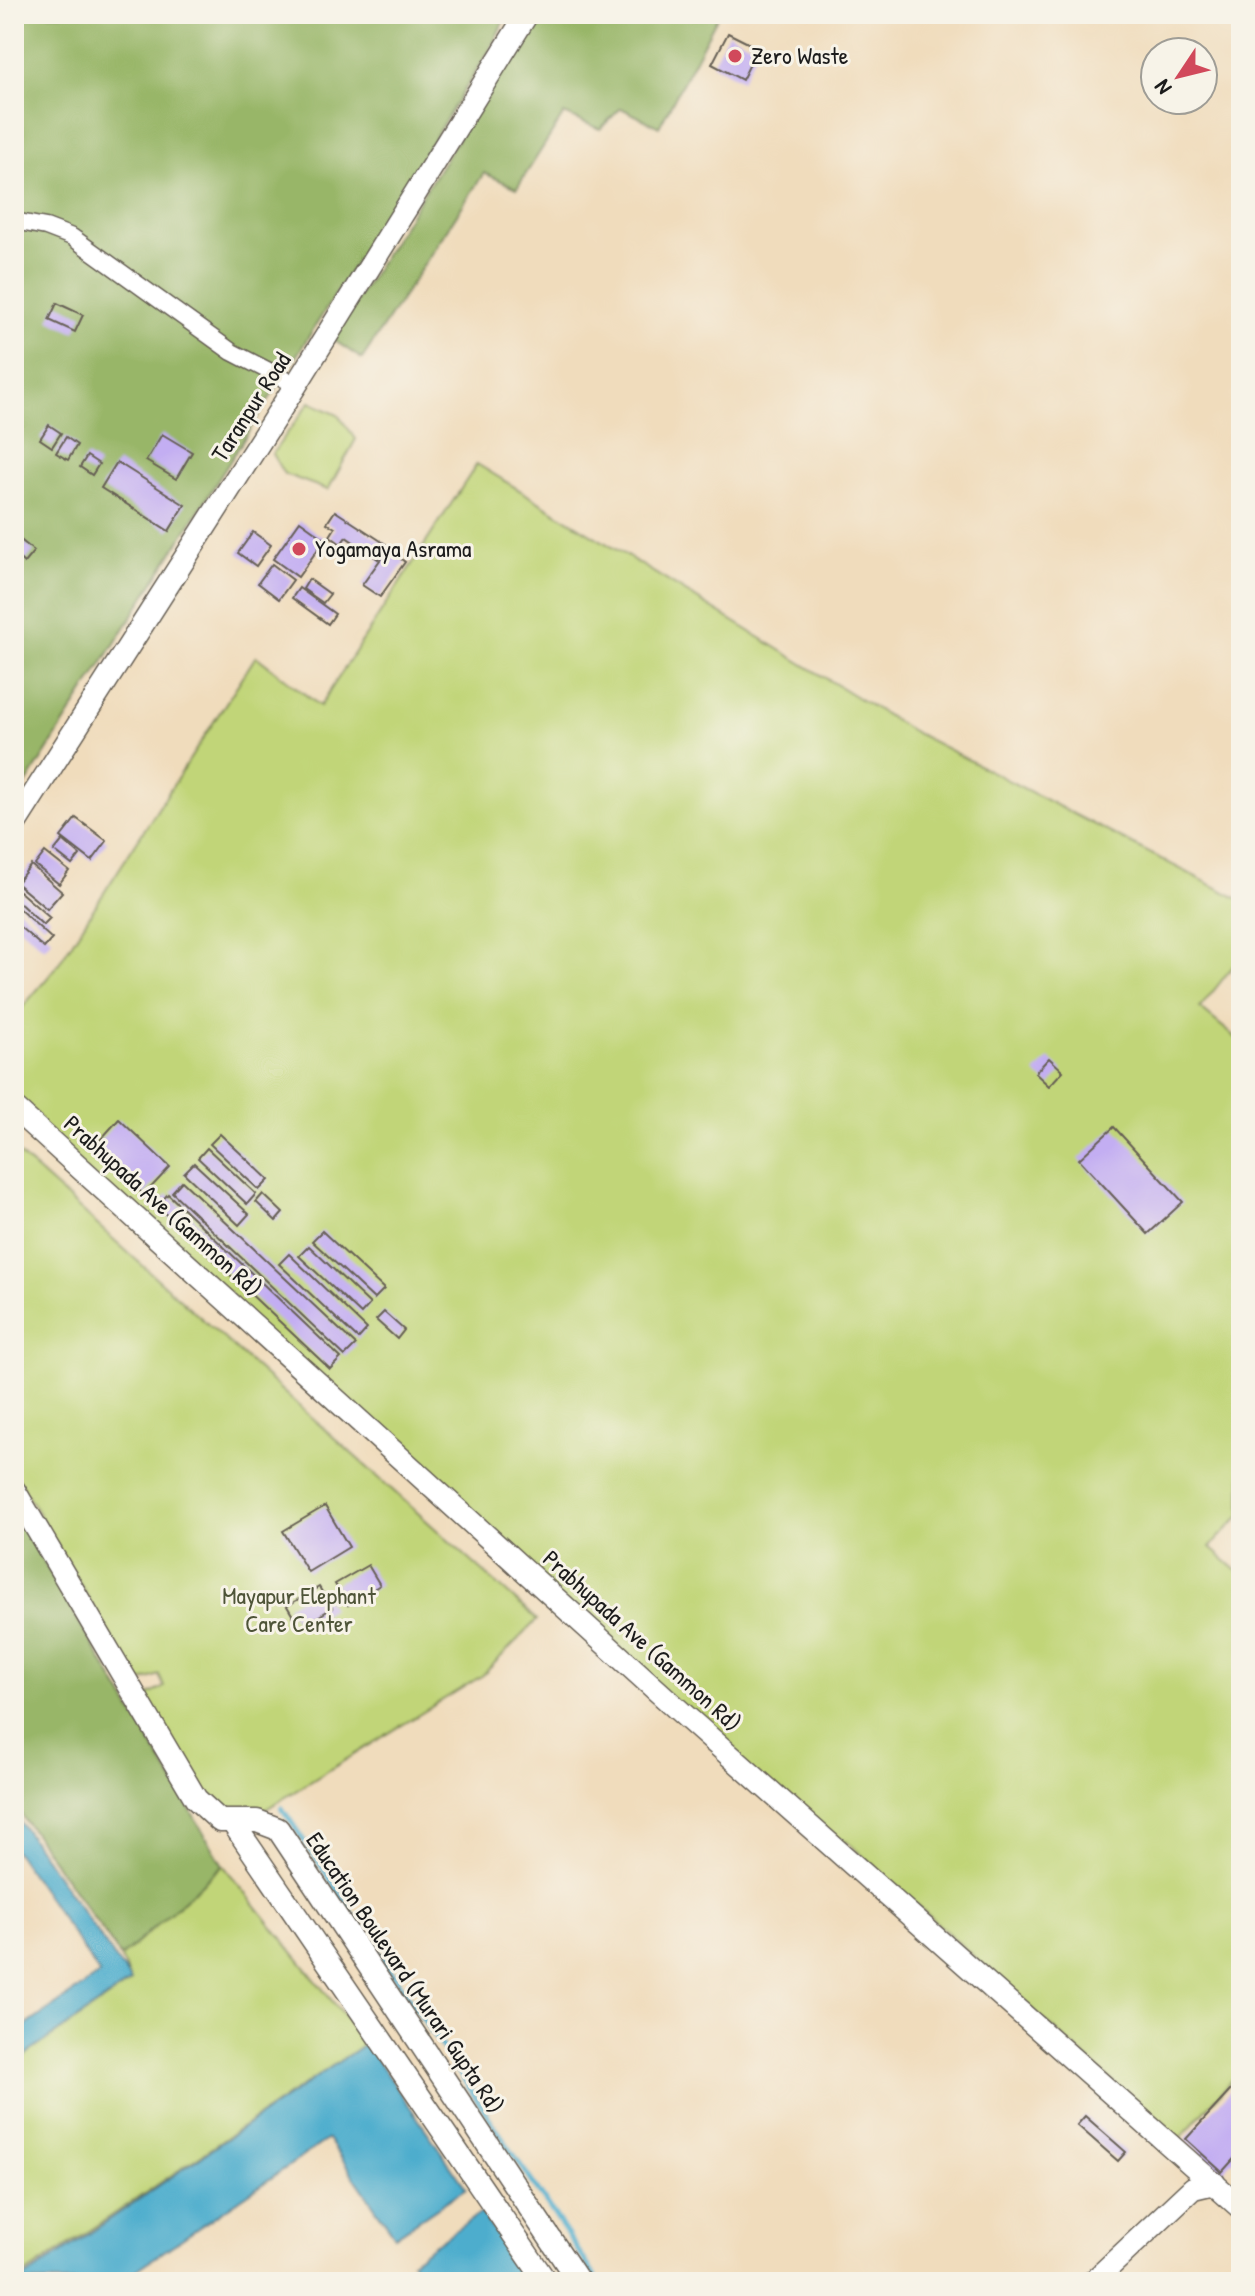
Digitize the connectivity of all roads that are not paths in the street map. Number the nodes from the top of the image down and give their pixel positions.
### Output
1 (527, 14) edge
2 (14, 221) edge
3 (296, 385) junction
4 (14, 825) edge
5 (14, 1108) edge
6 (14, 1490) edge
7 (233, 1823) junction
8 (1214, 2183) junction
9 (1241, 2208) edge
10 (546, 2282) edge
11 (579, 2282) edge
12 (1093, 2282) edge

1 - 3 street, Taranpur Road
2 - 3 street
3 - 4 street, Taranpur Road
5 - 8 street, Prabhupada Ave (Gammon Rd)
6 - 7 street, Education Boulevard (Murari Gupta Rd)
7 - 10 street
7 - 11 street, Education Boulevard (Murari Gupta Rd)
8 - 9 street, Prabhupada Ave (Gammon Rd)
8 - 12 street

